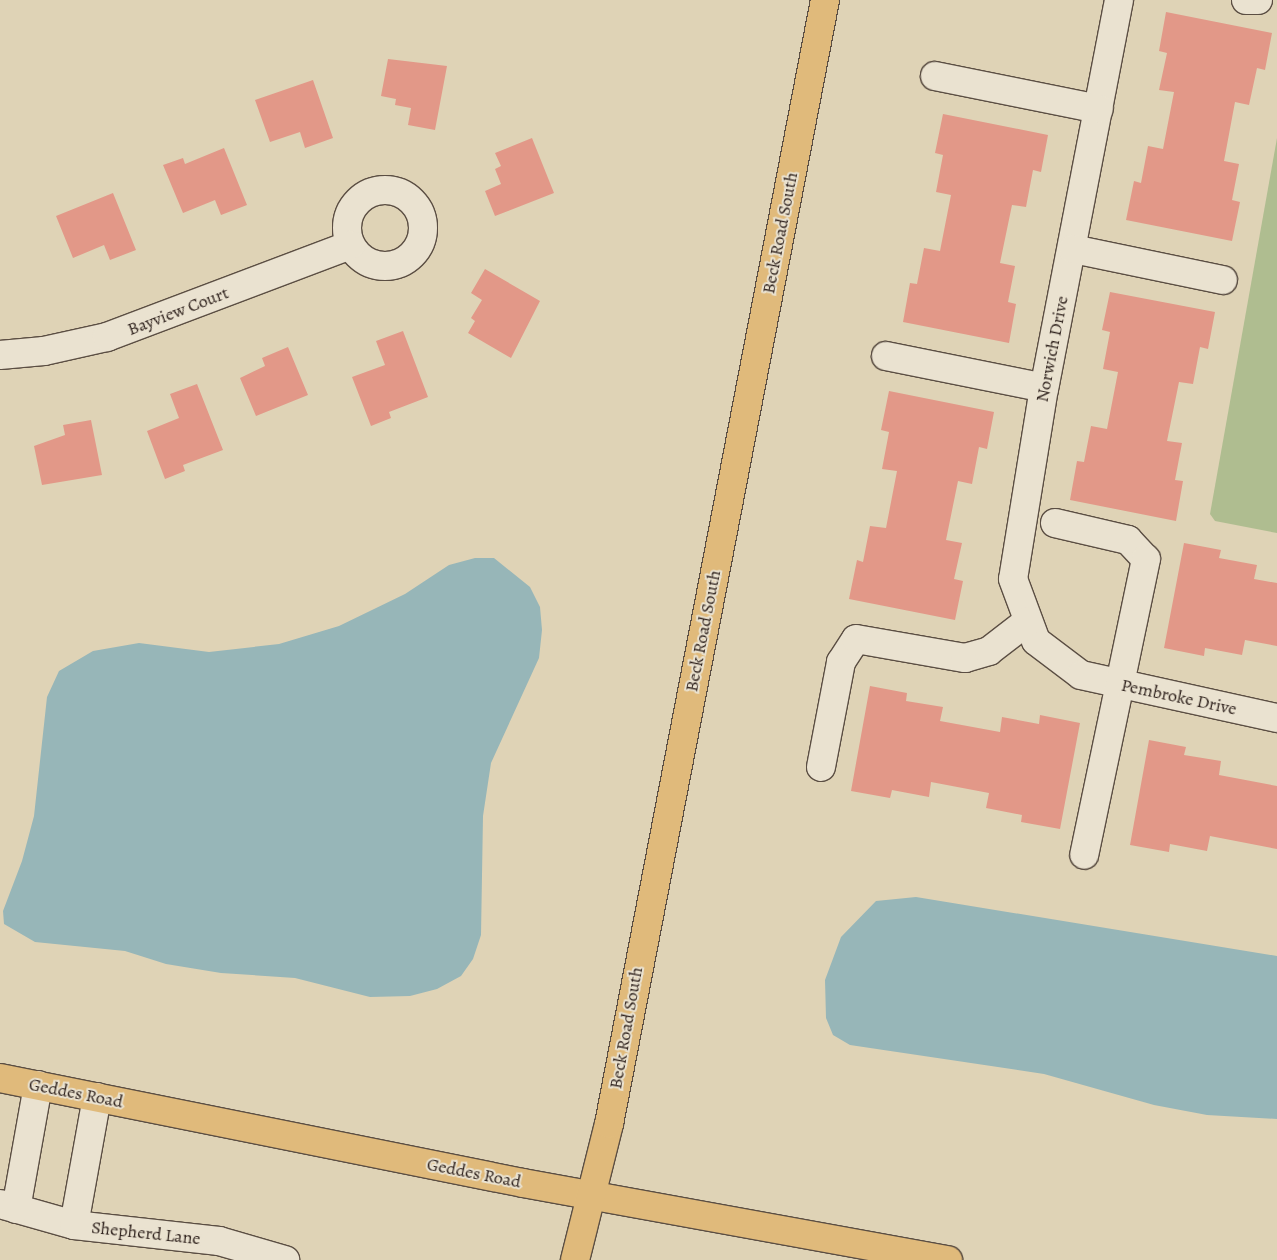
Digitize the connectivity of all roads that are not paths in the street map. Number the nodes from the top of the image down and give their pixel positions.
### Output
1 (825, 0) edge
2 (1119, 0) edge
3 (1246, 0) edge
4 (1258, 0) edge
5 (934, 76) dead end
6 (1099, 110) junction
7 (350, 245) dead end
8 (1073, 249) junction
9 (1223, 280) dead end
10 (0, 355) edge
11 (886, 356) dead end
12 (1044, 388) junction
13 (1055, 523) dead end
14 (1028, 621) junction
15 (1081, 675) joint
16 (1119, 685) junction
17 (1277, 718) edge
18 (820, 767) dead end
19 (1084, 855) dead end
20 (0, 1078) edge
21 (38, 1086) junction
22 (96, 1097) junction
23 (592, 1196) junction
24 (8, 1206) edge
25 (74, 1225) junction
26 (285, 1260) edge
27 (574, 1260) edge
28 (948, 1260) edge

1 - 23 main road, Beck Road South
2 - 6 street, Norwich Drive
3 - 4 street
5 - 6 street
6 - 8 street, Norwich Drive
7 - 10 street, Bayview Court
8 - 9 street
8 - 12 street, Norwich Drive
11 - 12 street
12 - 14 street, Norwich Drive
13 - 16 street
14 - 15 street, Norwich Drive
14 - 18 street
15 - 16 street, Pembroke Drive
16 - 17 street, Pembroke Drive
16 - 19 street
20 - 21 main road, Geddes Road
21 - 22 main road, Geddes Road
21 - 24 street
22 - 23 main road, Geddes Road
22 - 25 street, Shepherd Lane
23 - 27 main road, Beck Road South
23 - 28 main road, Geddes Road
24 - 25 street
25 - 26 street, Shepherd Lane

